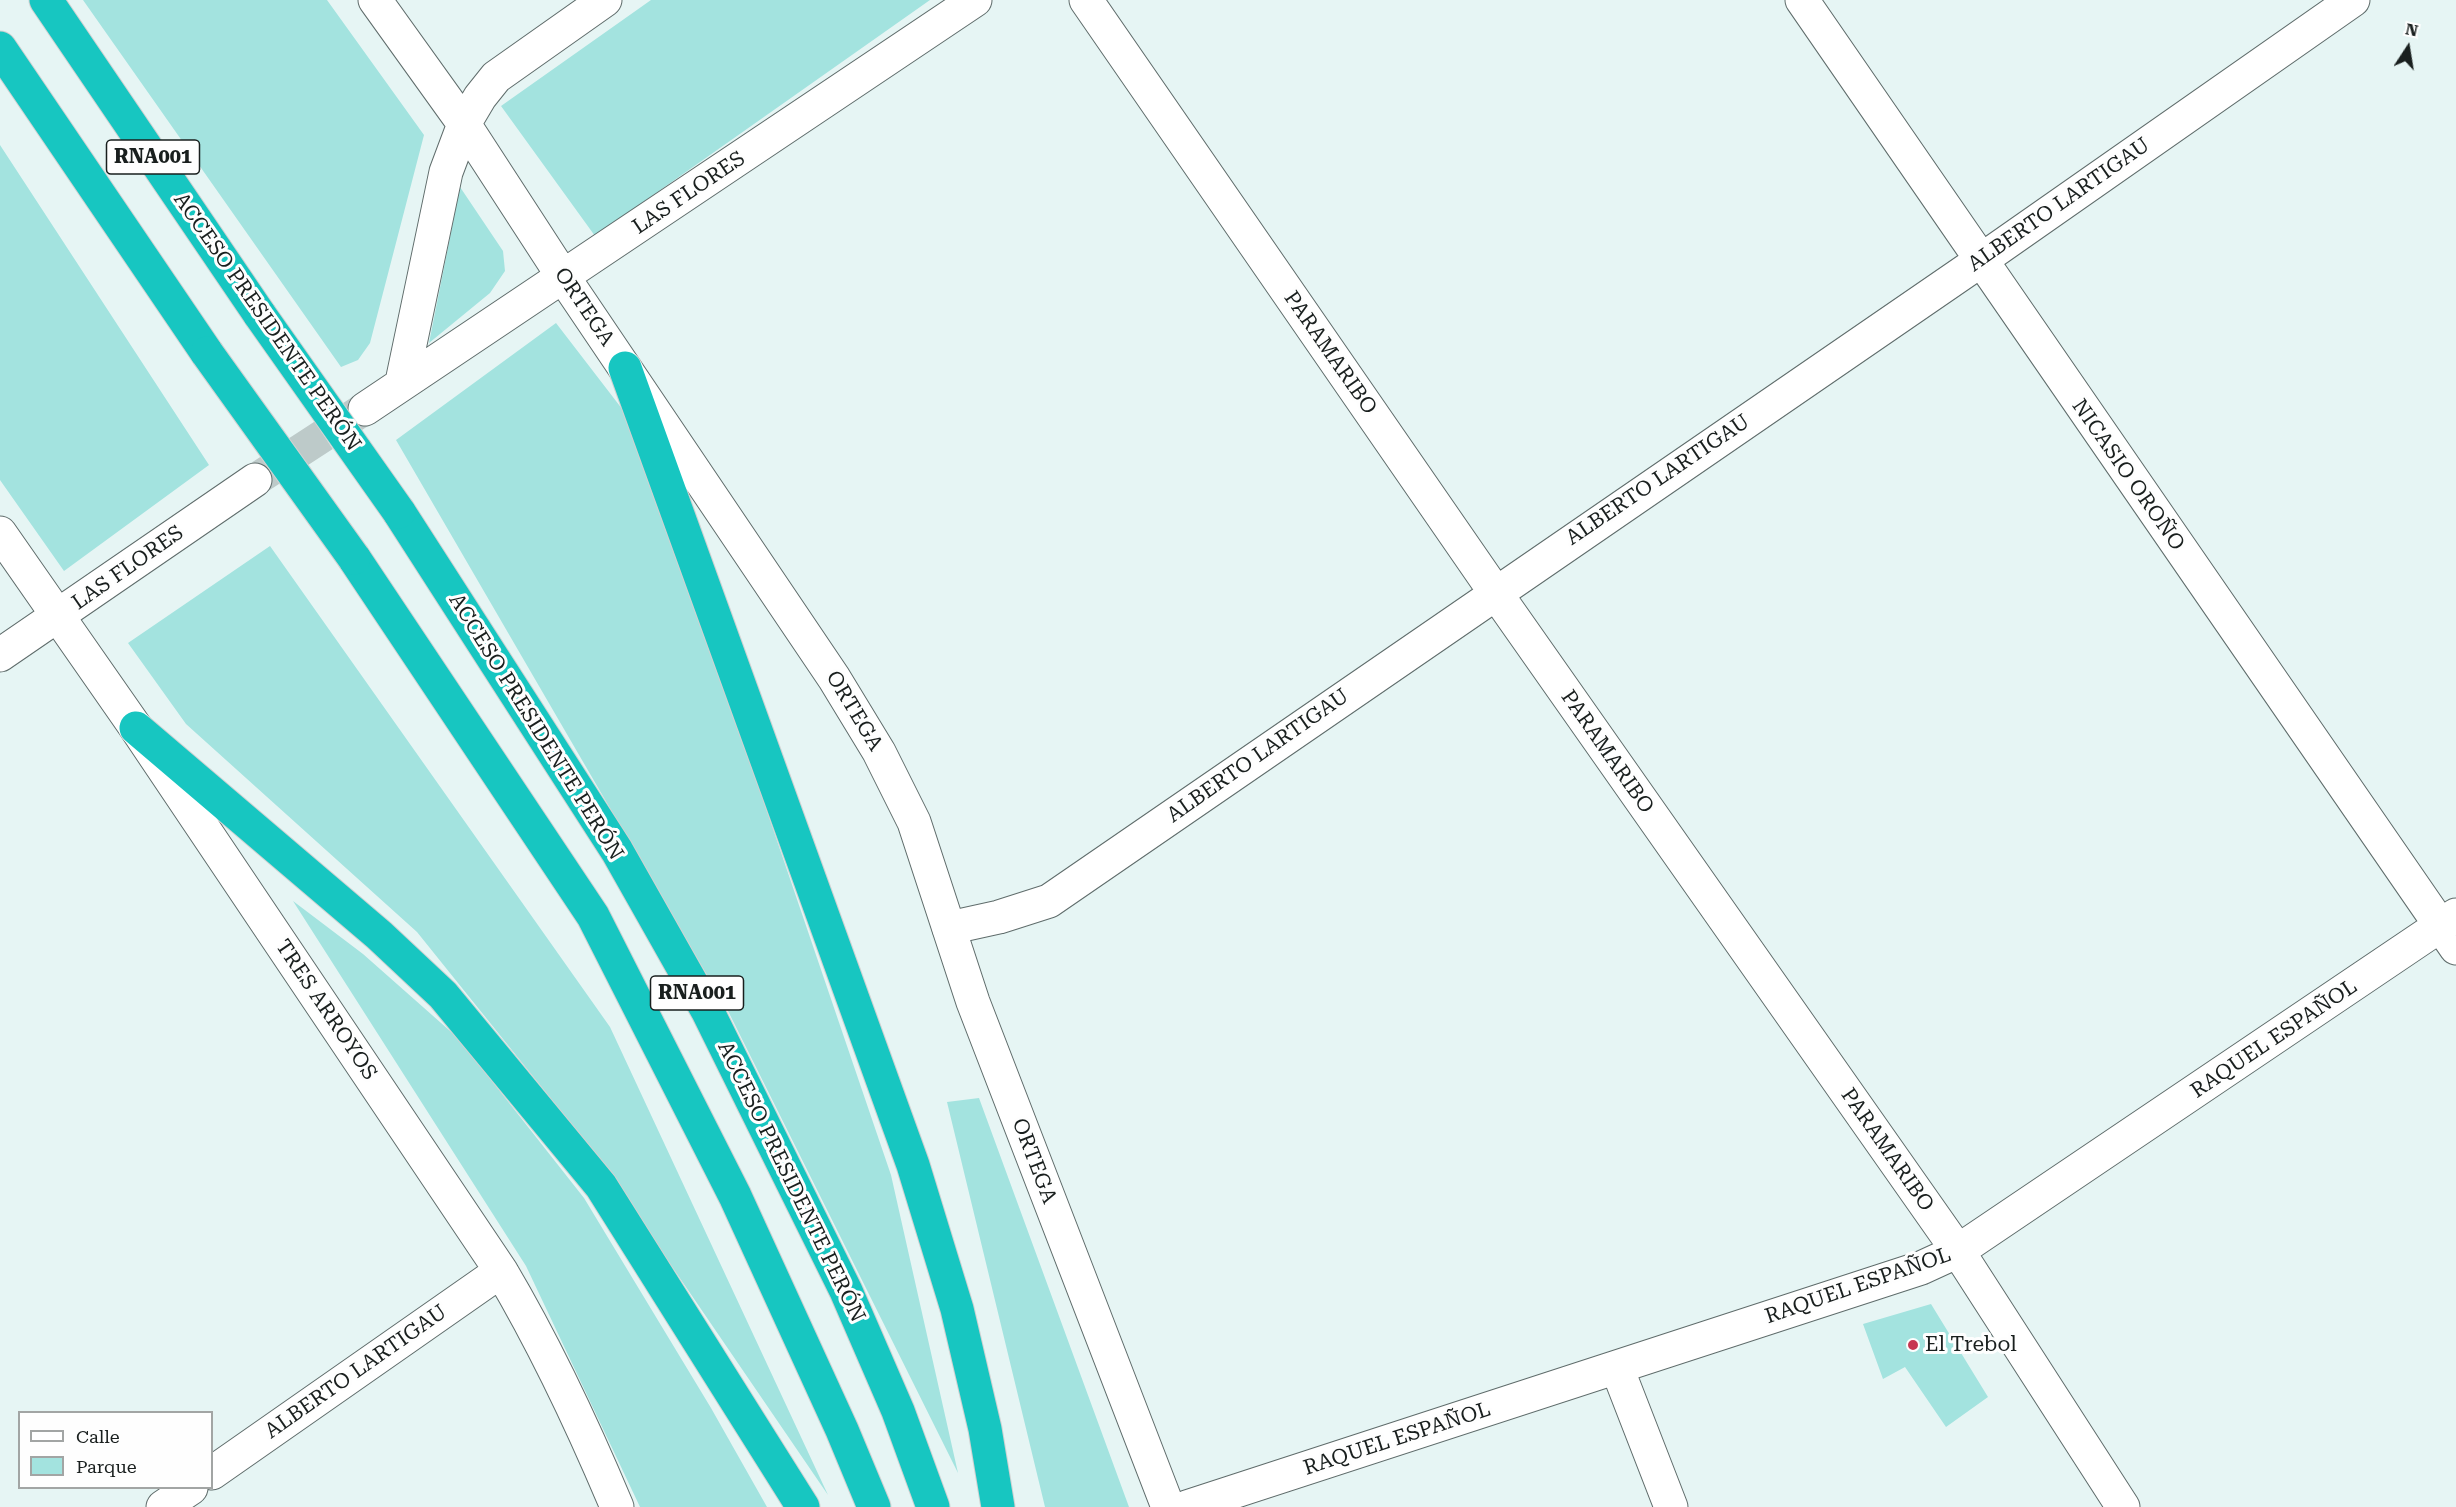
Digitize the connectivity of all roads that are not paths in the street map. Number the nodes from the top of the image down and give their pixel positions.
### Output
1 (46, 0) edge
2 (375, 0) edge
3 (605, 0) edge
4 (975, 0) edge
5 (1086, 0) edge
6 (1802, 0) edge
7 (2353, 0) edge
8 (0, 48) edge
9 (464, 124) junction
10 (1980, 261) junction
11 (564, 278) junction
12 (625, 368) junction
13 (402, 382) junction
14 (365, 409) tunnel mouth
15 (255, 480) tunnel mouth
16 (0, 533) edge
17 (1495, 592) junction
18 (58, 616) junction
19 (0, 655) edge
20 (136, 728) junction
21 (949, 928) junction
22 (2451, 930) edge
23 (1958, 1251) junction
24 (501, 1271) junction
25 (1617, 1368) junction
26 (213, 1472) edge
27 (190, 1489) edge
28 (163, 1507) edge
29 (617, 1507) edge
30 (803, 1507) edge
31 (873, 1507) edge
32 (933, 1507) edge
33 (998, 1507) edge
34 (1168, 1507) edge
35 (1187, 1507) edge
36 (1671, 1507) edge
37 (2123, 1507) edge

1 - 32 highway, ACCESO PRESIDENTE PERÓN / RNA001, bridge
2 - 9 street, ORTEGA
3 - 9 street
4 - 11 street, LAS FLORES
5 - 17 street, PARAMARIBO
6 - 10 street, NICASIO OROÑO
7 - 10 street, ALBERTO LARTIGAU
8 - 31 highway, RNA001, bridge
9 - 11 street, ORTEGA
9 - 13 street
10 - 17 street, ALBERTO LARTIGAU
10 - 22 street, NICASIO OROÑO
11 - 12 street, ORTEGA
11 - 13 street, LAS FLORES
12 - 21 street, ORTEGA
12 - 33 highway
13 - 14 street, LAS FLORES
15 - 18 street, LAS FLORES
16 - 18 street, TRES ARROYOS
17 - 21 street, ALBERTO LARTIGAU
17 - 23 street, PARAMARIBO
18 - 19 street, LAS FLORES
18 - 20 street, TRES ARROYOS
20 - 24 street, TRES ARROYOS
20 - 30 highway
21 - 34 street, ORTEGA
22 - 23 street, RAQUEL ESPAÑOL
23 - 25 street, RAQUEL ESPAÑOL
23 - 37 street, PARAMARIBO
24 - 26 street, ALBERTO LARTIGAU
24 - 29 street, TRES ARROYOS
25 - 35 street, RAQUEL ESPAÑOL
25 - 36 street
27 - 28 street

